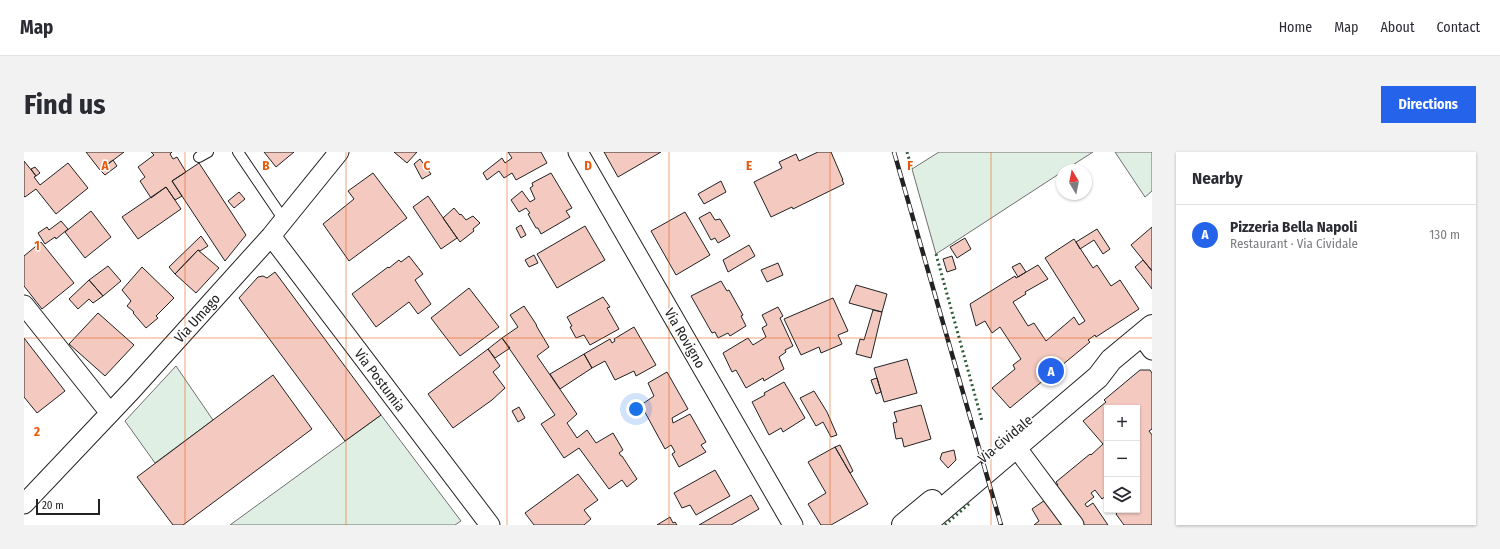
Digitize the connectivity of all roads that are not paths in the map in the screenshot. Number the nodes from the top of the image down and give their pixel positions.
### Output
1 (238, 152) edge
2 (339, 152) edge
3 (578, 152) edge
4 (284, 220) junction
5 (271, 236) junction
6 (24, 305) edge
7 (1148, 337) edge
8 (1111, 360) junction
9 (110, 413) junction
10 (1016, 448) junction
11 (24, 504) edge
12 (490, 525) edge
13 (793, 525) edge
14 (903, 525) edge
15 (924, 525) edge
16 (1074, 525) edge

1 - 4 lane
2 - 4 street, Via Umago
3 - 13 street, Via Rovigno
4 - 5 street, Via Umago
5 - 9 street, Via Umago
5 - 12 street, Via Postumia
6 - 9 street
7 - 8 main road, Via Cividale
8 - 10 main road, Via Cividale
8 - 14 main road, Via Cividale
9 - 11 street, Via Umago
10 - 15 main road, Via Cividale
10 - 16 street

